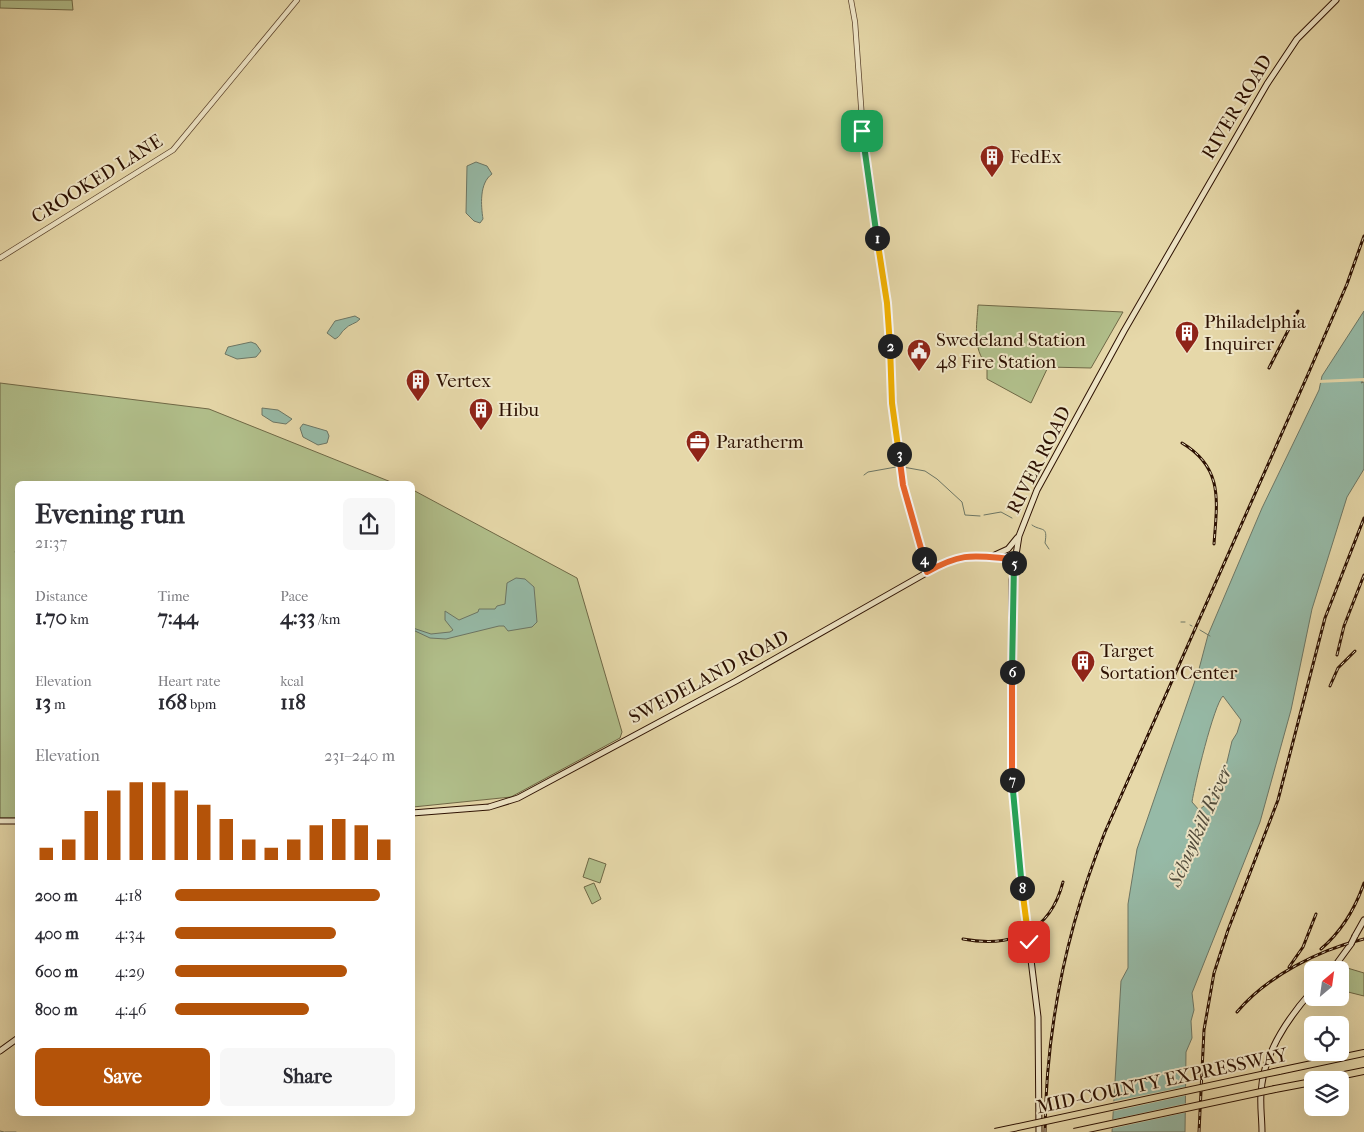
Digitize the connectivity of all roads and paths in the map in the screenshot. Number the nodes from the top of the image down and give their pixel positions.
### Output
1 (297, 0) edge
2 (851, 0) edge
3 (1336, 0) edge
4 (0, 258) edge
5 (1019, 536) junction
6 (992, 556) junction
7 (1014, 559) junction
8 (927, 572) junction
9 (415, 813) edge
10 (0, 821) edge
11 (15, 821) edge
12 (1364, 920) edge
13 (1339, 961) edge
14 (1304, 1001) edge
15 (15, 1040) edge
16 (0, 1051) edge
17 (1364, 1053) edge
18 (1364, 1071) edge
19 (1349, 1074) edge
20 (1304, 1084) edge
21 (995, 1132) edge
22 (1039, 1132) edge
23 (1074, 1132) edge
24 (1262, 1132) edge

1 - 4 street, CROOKED LANE
2 - 8 street
3 - 5 main road, RIVER ROAD
5 - 6 main road
5 - 7 main road, RIVER ROAD
6 - 7 main road, SWEDELAND ROAD
6 - 8 main road, SWEDELAND ROAD
7 - 22 main road, RIVER ROAD
8 - 9 main road, SWEDELAND ROAD
10 - 11 main road
12 - 13 main road, bridge
14 - 24 main road
15 - 16 main road
17 - 21 highway, MID-COUNTY EXPRESSWAY, bridge
18 - 19 highway
20 - 23 highway, MID-COUNTY EXPRESSWAY, bridge

